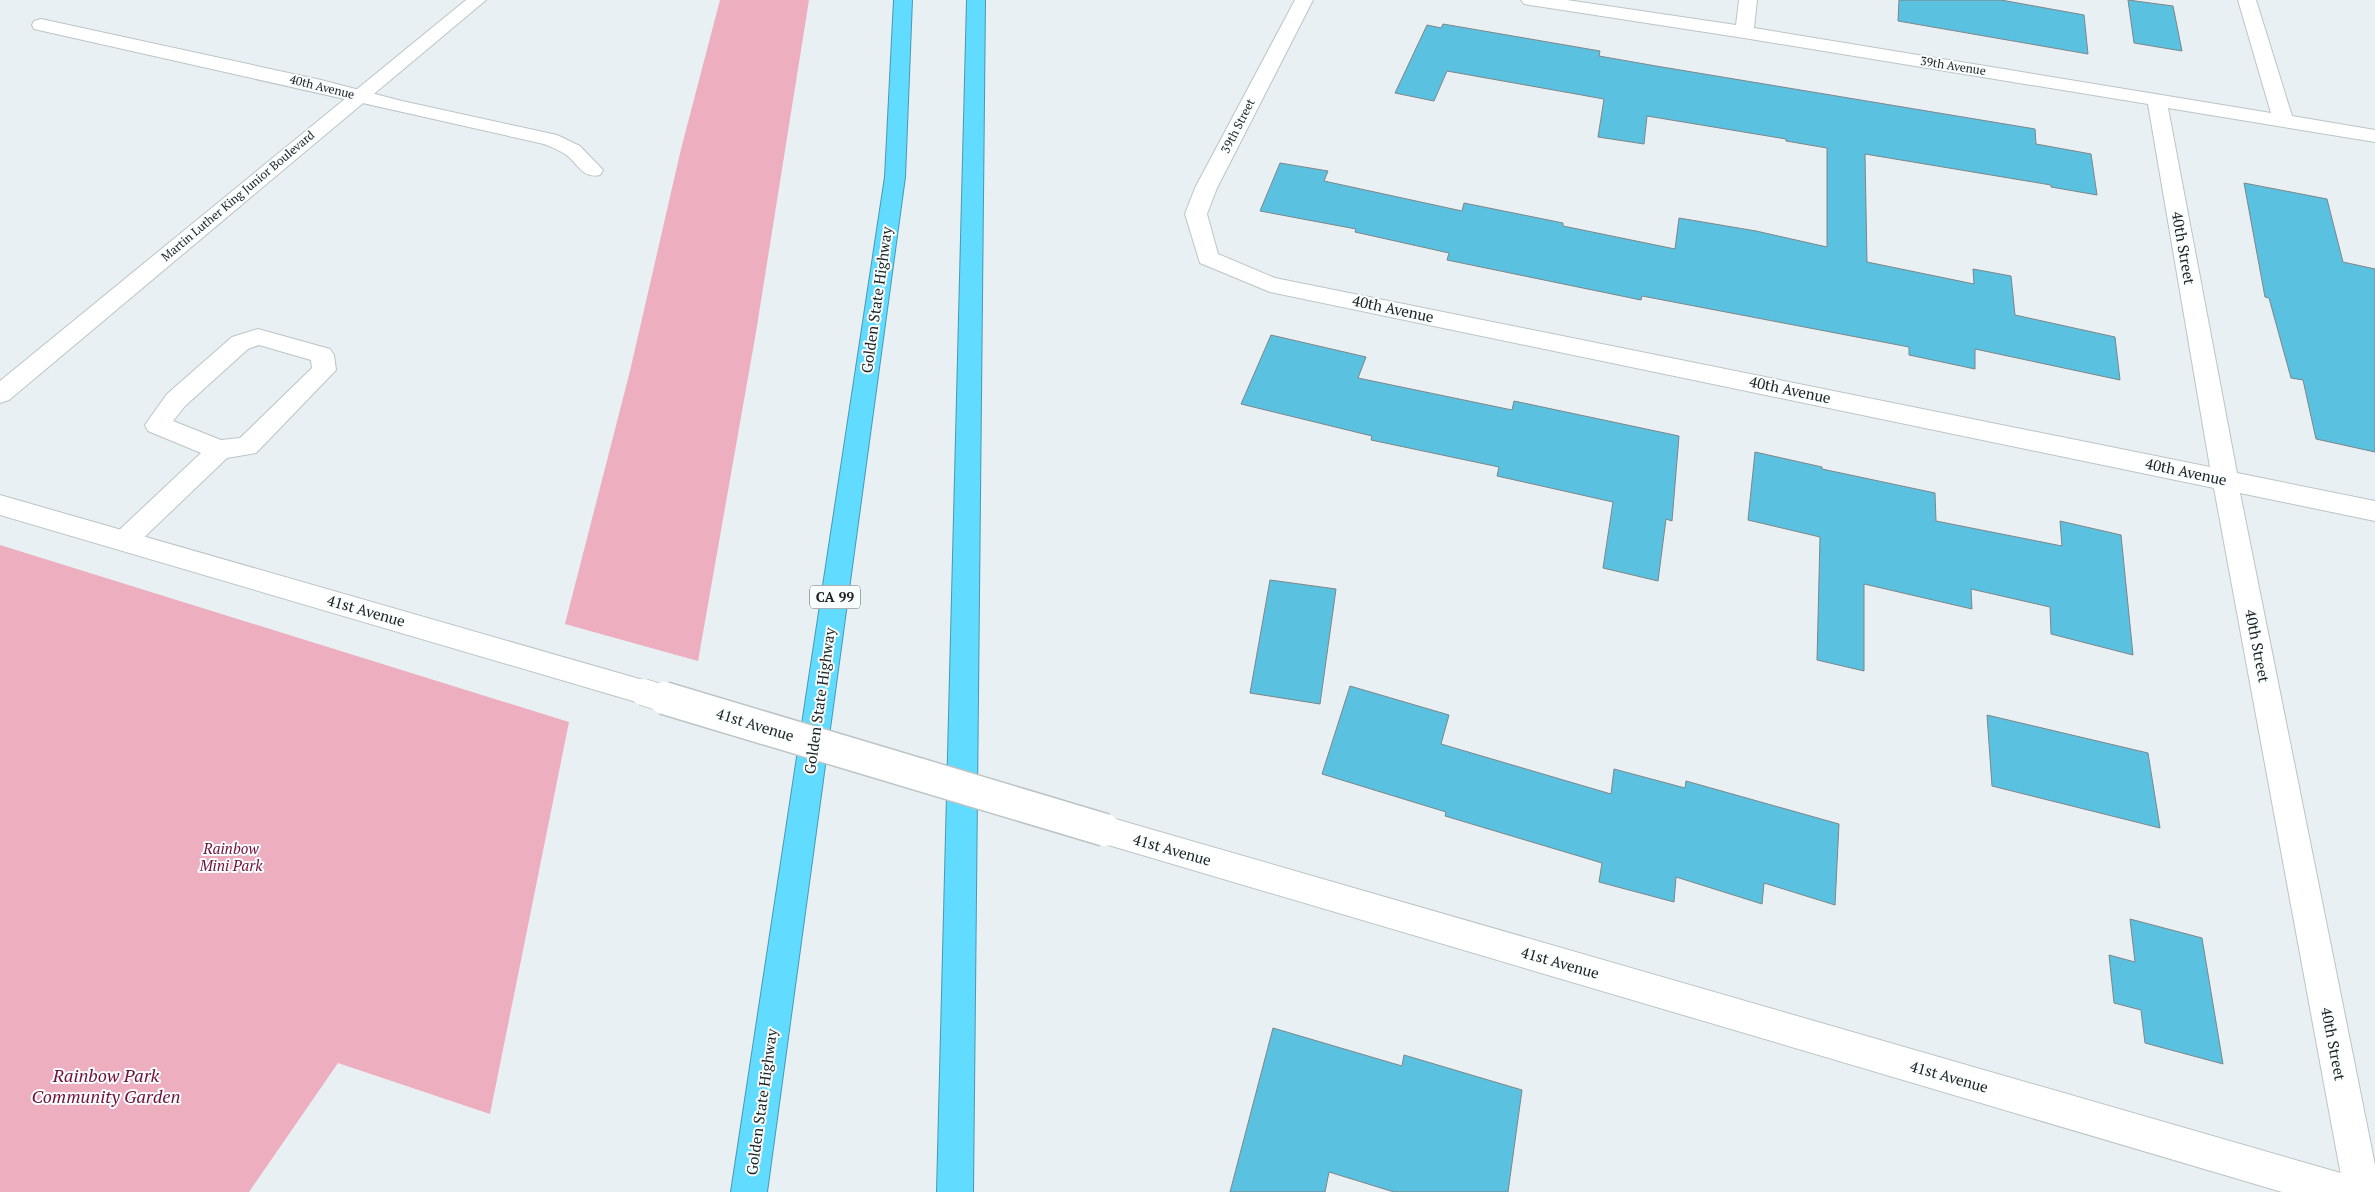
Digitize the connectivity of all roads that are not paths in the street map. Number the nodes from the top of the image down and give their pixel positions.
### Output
1 (477, 0) edge
2 (903, 0) edge
3 (1304, 0) edge
4 (1530, 0) edge
5 (1748, 0) edge
6 (2247, 0) edge
7 (978, 5) edge
8 (41, 25) dead end
9 (1744, 32) junction
10 (358, 96) junction
11 (2156, 100) junction
12 (2284, 122) junction
13 (2375, 136) edge
14 (593, 170) dead end
15 (1208, 258) joint
16 (0, 394) edge
17 (220, 450) junction
18 (2225, 480) junction
19 (0, 504) edge
20 (2375, 511) edge
21 (125, 540) junction
22 (749, 1192) edge
23 (955, 1192) edge
24 (2344, 1192) edge
25 (2362, 1192) edge

1 - 10 street, Martin Luther King Junior Boulevard
2 - 22 highway, Golden State Highway / CA 99
3 - 15 street, 39th Street
4 - 9 street, 39th Avenue
5 - 9 street
6 - 12 street
7 - 23 highway
8 - 10 street, 40th Avenue
9 - 11 street, 39th Avenue
10 - 14 street, 40th Avenue
10 - 16 street, Martin Luther King Junior Boulevard
11 - 12 street, 39th Avenue
11 - 18 street, 40th Street
12 - 13 street, 39th Avenue
15 - 18 street, 40th Avenue
17 - 17 street
17 - 21 street
18 - 20 street, 40th Avenue
18 - 25 street, 40th Street
19 - 21 street, 41st Avenue
21 - 24 street, 41st Avenue, bridge

